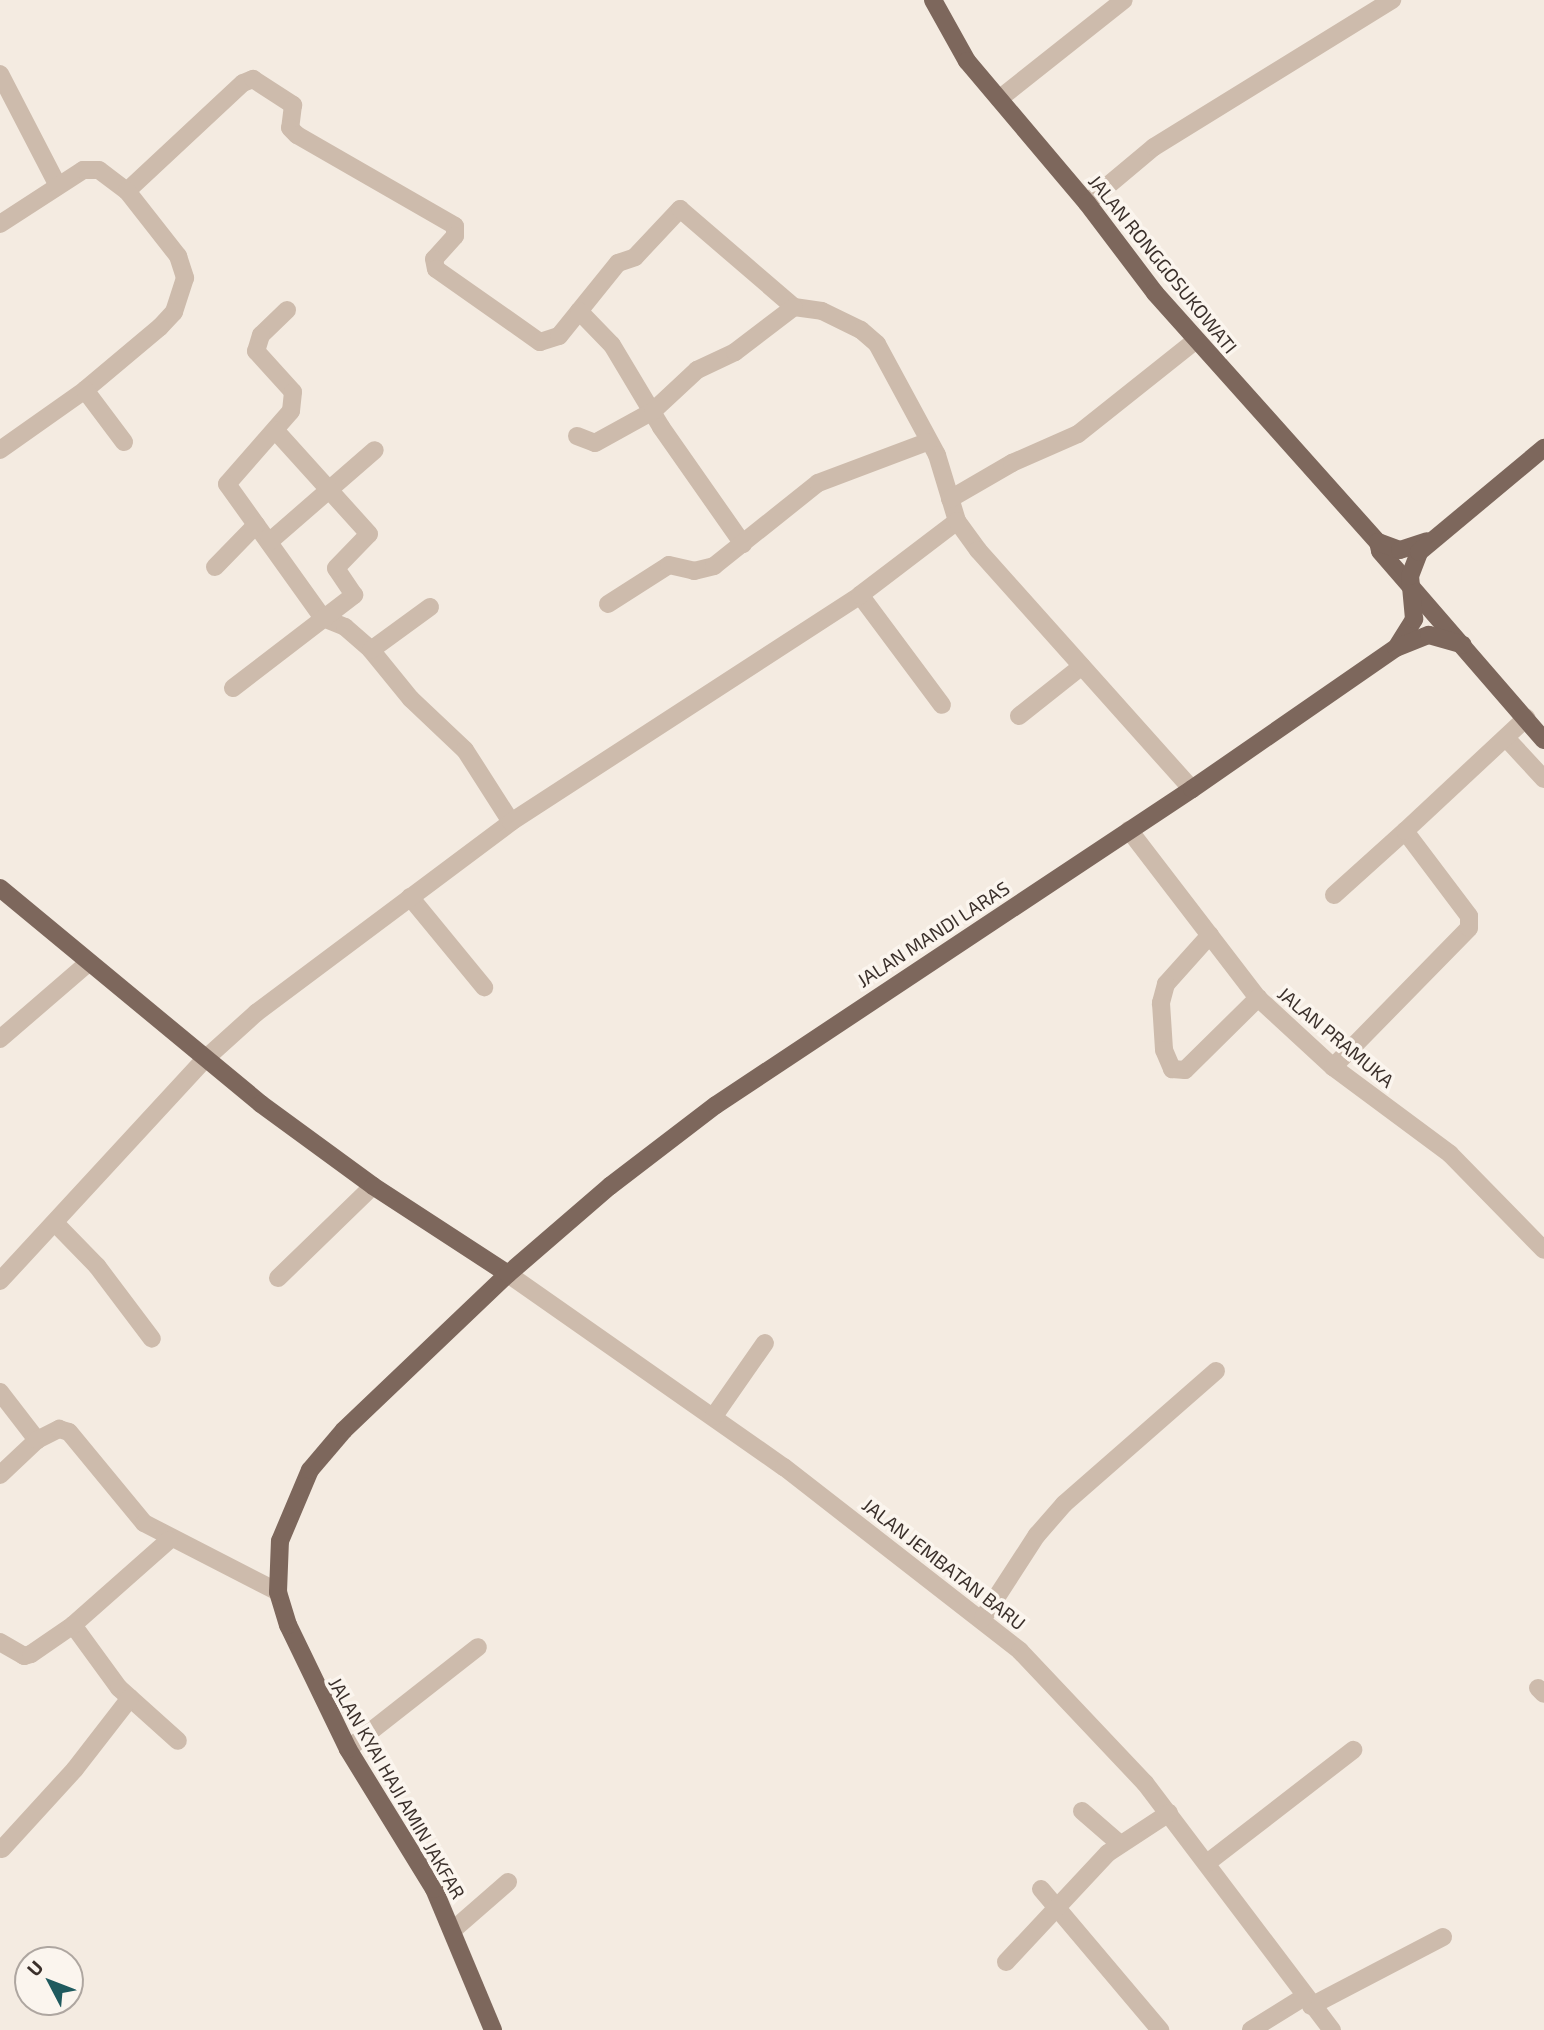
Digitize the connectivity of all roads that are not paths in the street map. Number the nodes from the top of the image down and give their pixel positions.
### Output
1 (933, 0) edge
2 (1124, 0) edge
3 (1387, 1) edge
4 (0, 74) edge
5 (999, 99) junction
6 (57, 184) junction
7 (127, 191) junction
8 (1087, 203) junction
9 (0, 225) edge
10 (794, 307) junction
11 (287, 310) dead end
12 (579, 311) junction
13 (1195, 341) junction
14 (85, 390) junction
15 (653, 411) junction
16 (275, 430) junction
17 (577, 436) dead end
18 (124, 442) dead end
19 (926, 442) junction
20 (1544, 448) edge
21 (0, 450) edge
22 (375, 450) dead end
23 (329, 491) junction
24 (950, 499) junction
25 (957, 521) junction
26 (256, 525) junction
27 (1429, 541) junction
28 (269, 542) junction
29 (1378, 542) junction
30 (743, 544) junction
31 (215, 567) dead end
32 (1413, 587) junction
33 (860, 595) junction
34 (608, 604) dead end
35 (430, 607) dead end
36 (323, 618) junction
37 (1463, 645) junction
38 (1396, 648) junction
39 (371, 650) junction
40 (1082, 666) junction
41 (233, 688) dead end
42 (942, 705) dead end
43 (1019, 716) dead end
44 (1526, 718) junction
45 (1506, 738) junction
46 (1544, 740) edge
47 (1544, 779) edge
48 (1192, 789) junction
49 (511, 822) junction
50 (1129, 830) junction
51 (1405, 831) junction
52 (0, 888) edge
53 (1335, 895) dead end
54 (410, 897) junction
55 (1210, 934) junction
56 (87, 964) junction
57 (484, 987) dead end
58 (1258, 999) junction
59 (0, 1039) edge
60 (204, 1060) junction
61 (1333, 1067) junction
62 (373, 1186) junction
63 (56, 1224) junction
64 (1544, 1250) edge
65 (508, 1275) junction
66 (278, 1278) dead end
67 (0, 1281) edge
68 (152, 1339) dead end
69 (765, 1343) dead end
70 (1213, 1374) dead end
71 (0, 1392) edge
72 (714, 1416) junction
73 (37, 1440) junction
74 (0, 1475) edge
75 (169, 1539) junction
76 (278, 1592) junction
77 (983, 1618) junction
78 (73, 1625) junction
79 (0, 1642) edge
80 (478, 1647) dead end
81 (130, 1698) junction
82 (178, 1741) dead end
83 (348, 1749) junction
84 (1353, 1750) dead end
85 (1082, 1811) dead end
86 (1169, 1814) junction
87 (1120, 1844) junction
88 (2, 1849) dead end
89 (1207, 1863) junction
90 (508, 1882) dead end
91 (1041, 1889) dead end
92 (1059, 1910) junction
93 (453, 1930) junction
94 (1443, 1937) dead end
95 (1006, 1962) dead end
96 (1307, 2001) junction
97 (493, 2030) edge
98 (1160, 2030) edge
99 (1251, 2030) edge
100 (1332, 2030) edge

1 - 5 main road, JALAN RONGGOSUKOWATI
2 - 5 street
3 - 8 street
4 - 6 street
5 - 8 main road, JALAN RONGGOSUKOWATI
6 - 7 street
6 - 9 street
7 - 12 street
7 - 14 street
8 - 13 main road, JALAN RONGGOSUKOWATI
10 - 12 street
10 - 15 street
10 - 19 street
11 - 16 street
12 - 15 street
13 - 24 street
13 - 29 main road, JALAN RONGGOSUKOWATI
14 - 18 street
14 - 21 street
15 - 17 street
15 - 30 street
16 - 23 street
16 - 26 street
19 - 24 street
19 - 30 street
20 - 27 main road
22 - 23 street
23 - 28 street
23 - 36 street
24 - 25 street
25 - 33 street
25 - 40 street
26 - 28 street
26 - 31 street
27 - 29 main road
27 - 32 main road
28 - 36 street
29 - 32 main road, JALAN RONGGOSUKOWATI
30 - 34 street
32 - 37 main road, JALAN RONGGOSUKOWATI
32 - 38 main road
33 - 42 street
33 - 49 street
35 - 39 street
36 - 39 street
36 - 41 street
37 - 38 main road
37 - 44 main road, JALAN RONGGOSUKOWATI
38 - 48 main road, JALAN MANDI LARAS
39 - 49 street
40 - 43 street
40 - 48 street
44 - 45 street
44 - 46 main road, JALAN RONGGOSUKOWATI
45 - 47 street
45 - 51 street
48 - 50 main road, JALAN MANDI LARAS
49 - 54 street
50 - 55 street, JALAN PRAMUKA
50 - 65 main road, JALAN MANDI LARAS
51 - 53 street
51 - 61 street
52 - 56 main road
54 - 57 street
54 - 60 street
55 - 58 street, JALAN PRAMUKA
55 - 58 street
56 - 59 street
56 - 60 main road
58 - 61 street, JALAN PRAMUKA
60 - 62 main road
60 - 63 street
61 - 64 street, JALAN PRAMUKA
62 - 65 main road
62 - 66 street
63 - 67 street
63 - 68 street
65 - 72 street, JALAN JEMBATAN BARU
65 - 76 main road, JALAN KYAI HAJI AMIN JAKFAR
69 - 72 street
70 - 77 street
71 - 73 street
72 - 77 street, JALAN JEMBATAN BARU
73 - 74 street
73 - 75 street
75 - 76 street
75 - 78 street
76 - 83 main road, JALAN KYAI HAJI AMIN JAKFAR
77 - 86 street, JALAN JEMBATAN BARU
78 - 79 street
78 - 81 street
80 - 83 street
81 - 82 street
81 - 88 street
83 - 93 main road, JALAN KYAI HAJI AMIN JAKFAR
84 - 89 street
85 - 87 street
86 - 87 street
86 - 89 street, JALAN JEMBATAN BARU
87 - 92 street
89 - 96 street, JALAN JEMBATAN BARU
90 - 93 street
91 - 92 street
92 - 95 street
92 - 98 street
93 - 97 main road, JALAN KYAI HAJI AMIN JAKFAR
94 - 96 street
96 - 99 street
96 - 100 street, JALAN JEMBATAN BARU

